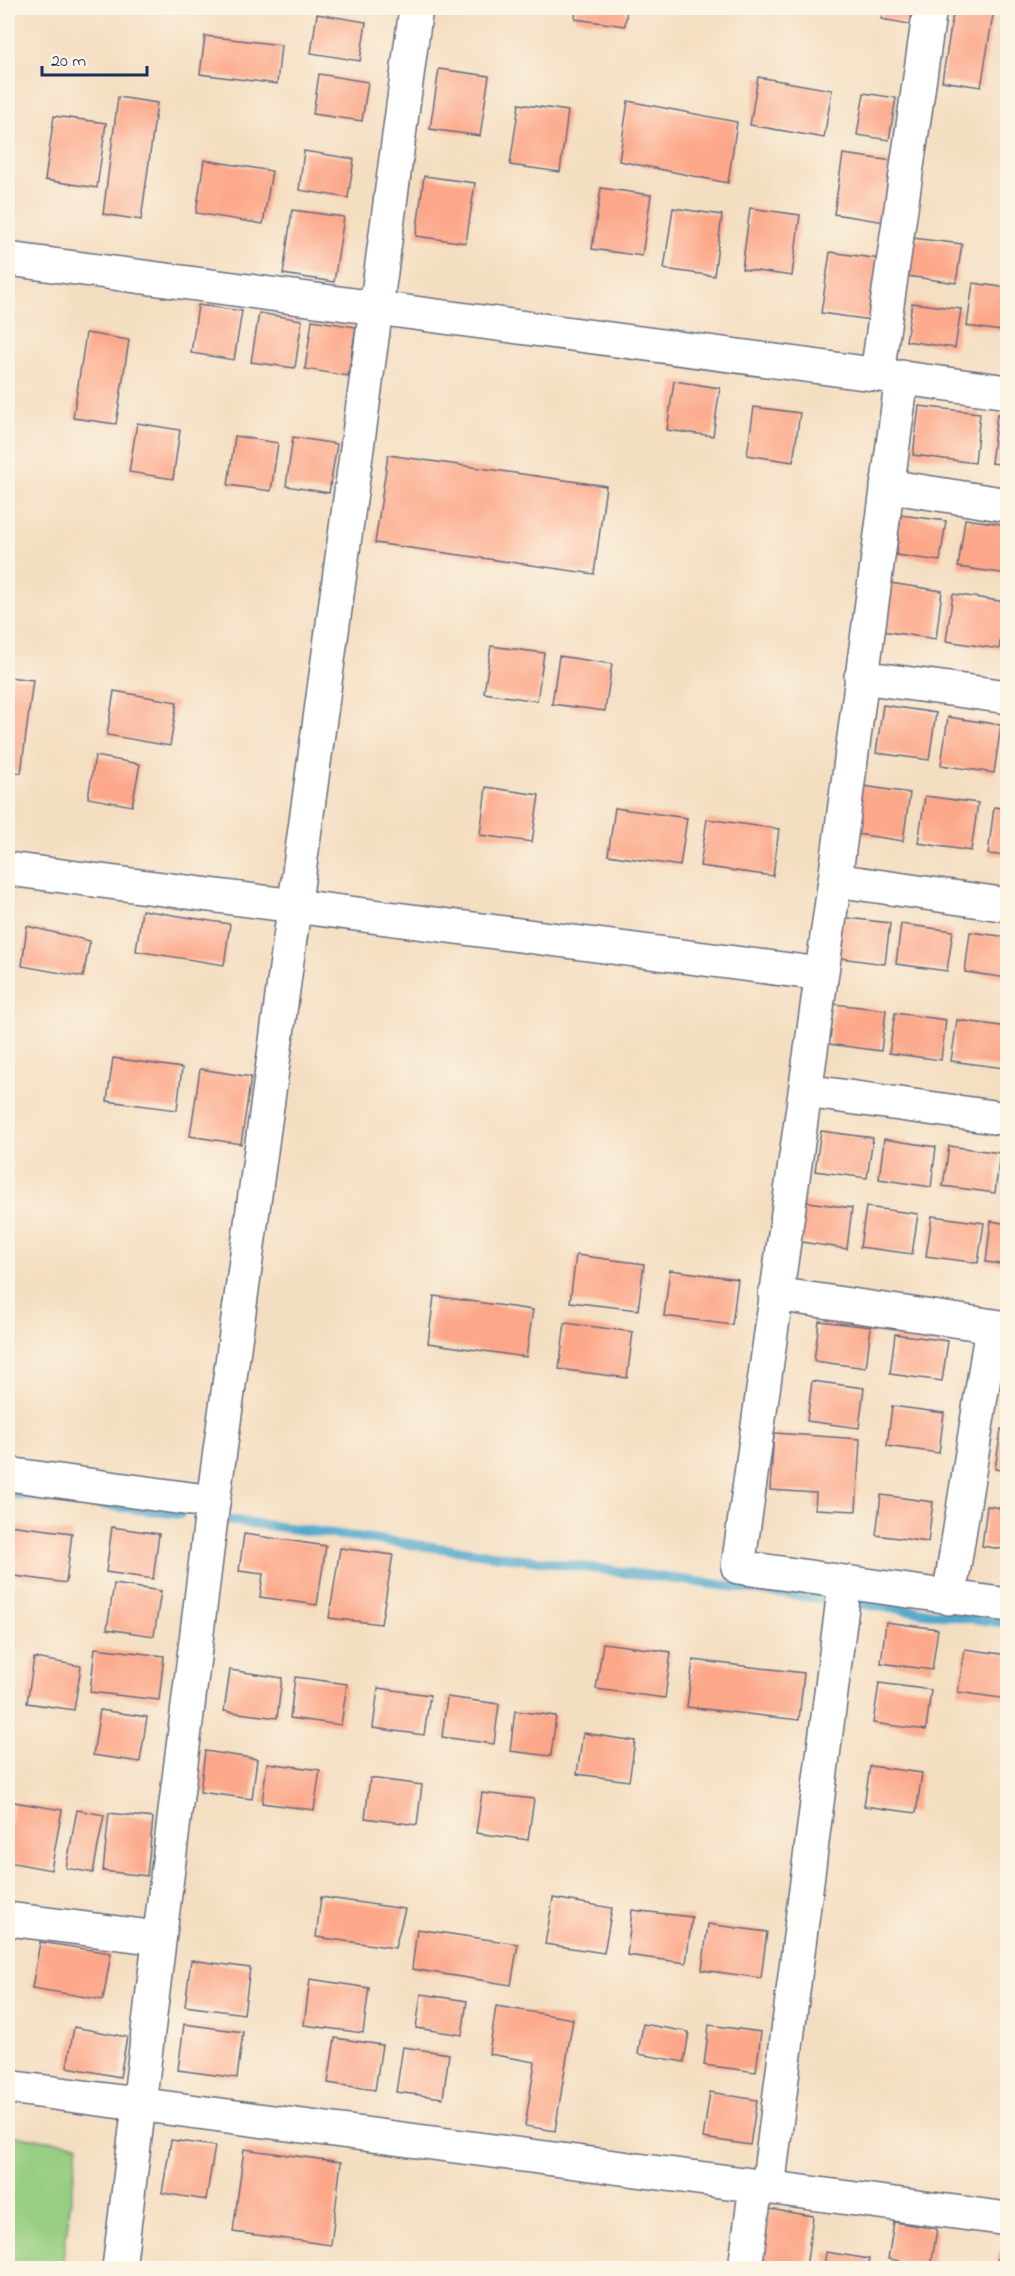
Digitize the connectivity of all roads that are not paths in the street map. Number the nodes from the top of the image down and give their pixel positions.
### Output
1 (416, 8) edge
2 (930, 8) edge
3 (8, 259) edge
4 (376, 309) junction
5 (890, 375) junction
6 (1008, 392) edge
7 (887, 486) junction
8 (1008, 505) edge
9 (861, 677) junction
10 (1008, 697) edge
11 (8, 869) edge
12 (835, 880) junction
13 (1008, 905) edge
14 (293, 907) junction
15 (821, 974) junction
16 (805, 1091) junction
17 (1008, 1119) edge
18 (775, 1294) junction
19 (1000, 1328) edge
20 (8, 1474) edge
21 (213, 1502) junction
22 (845, 1583) junction
23 (949, 1598) junction
24 (1008, 1605) edge
25 (8, 1919) edge
26 (159, 1938) junction
27 (8, 2087) edge
28 (139, 2105) junction
29 (762, 2187) junction
30 (1008, 2219) edge
31 (119, 2268) edge
32 (745, 2268) edge

1 - 4 street
2 - 5 street
3 - 4 street
4 - 5 street
4 - 14 street
5 - 6 street
5 - 7 street
7 - 8 street
7 - 9 street
9 - 10 street
9 - 12 street
11 - 14 street
12 - 13 street
12 - 15 street
14 - 15 street
14 - 21 street
15 - 16 street
16 - 17 street
16 - 18 street
18 - 19 street
18 - 22 street
19 - 23 street
20 - 21 street
21 - 26 street
22 - 23 street
22 - 29 street
23 - 24 street
25 - 26 street
26 - 28 street
27 - 28 street
28 - 29 street
28 - 31 street
29 - 30 street
29 - 32 street

